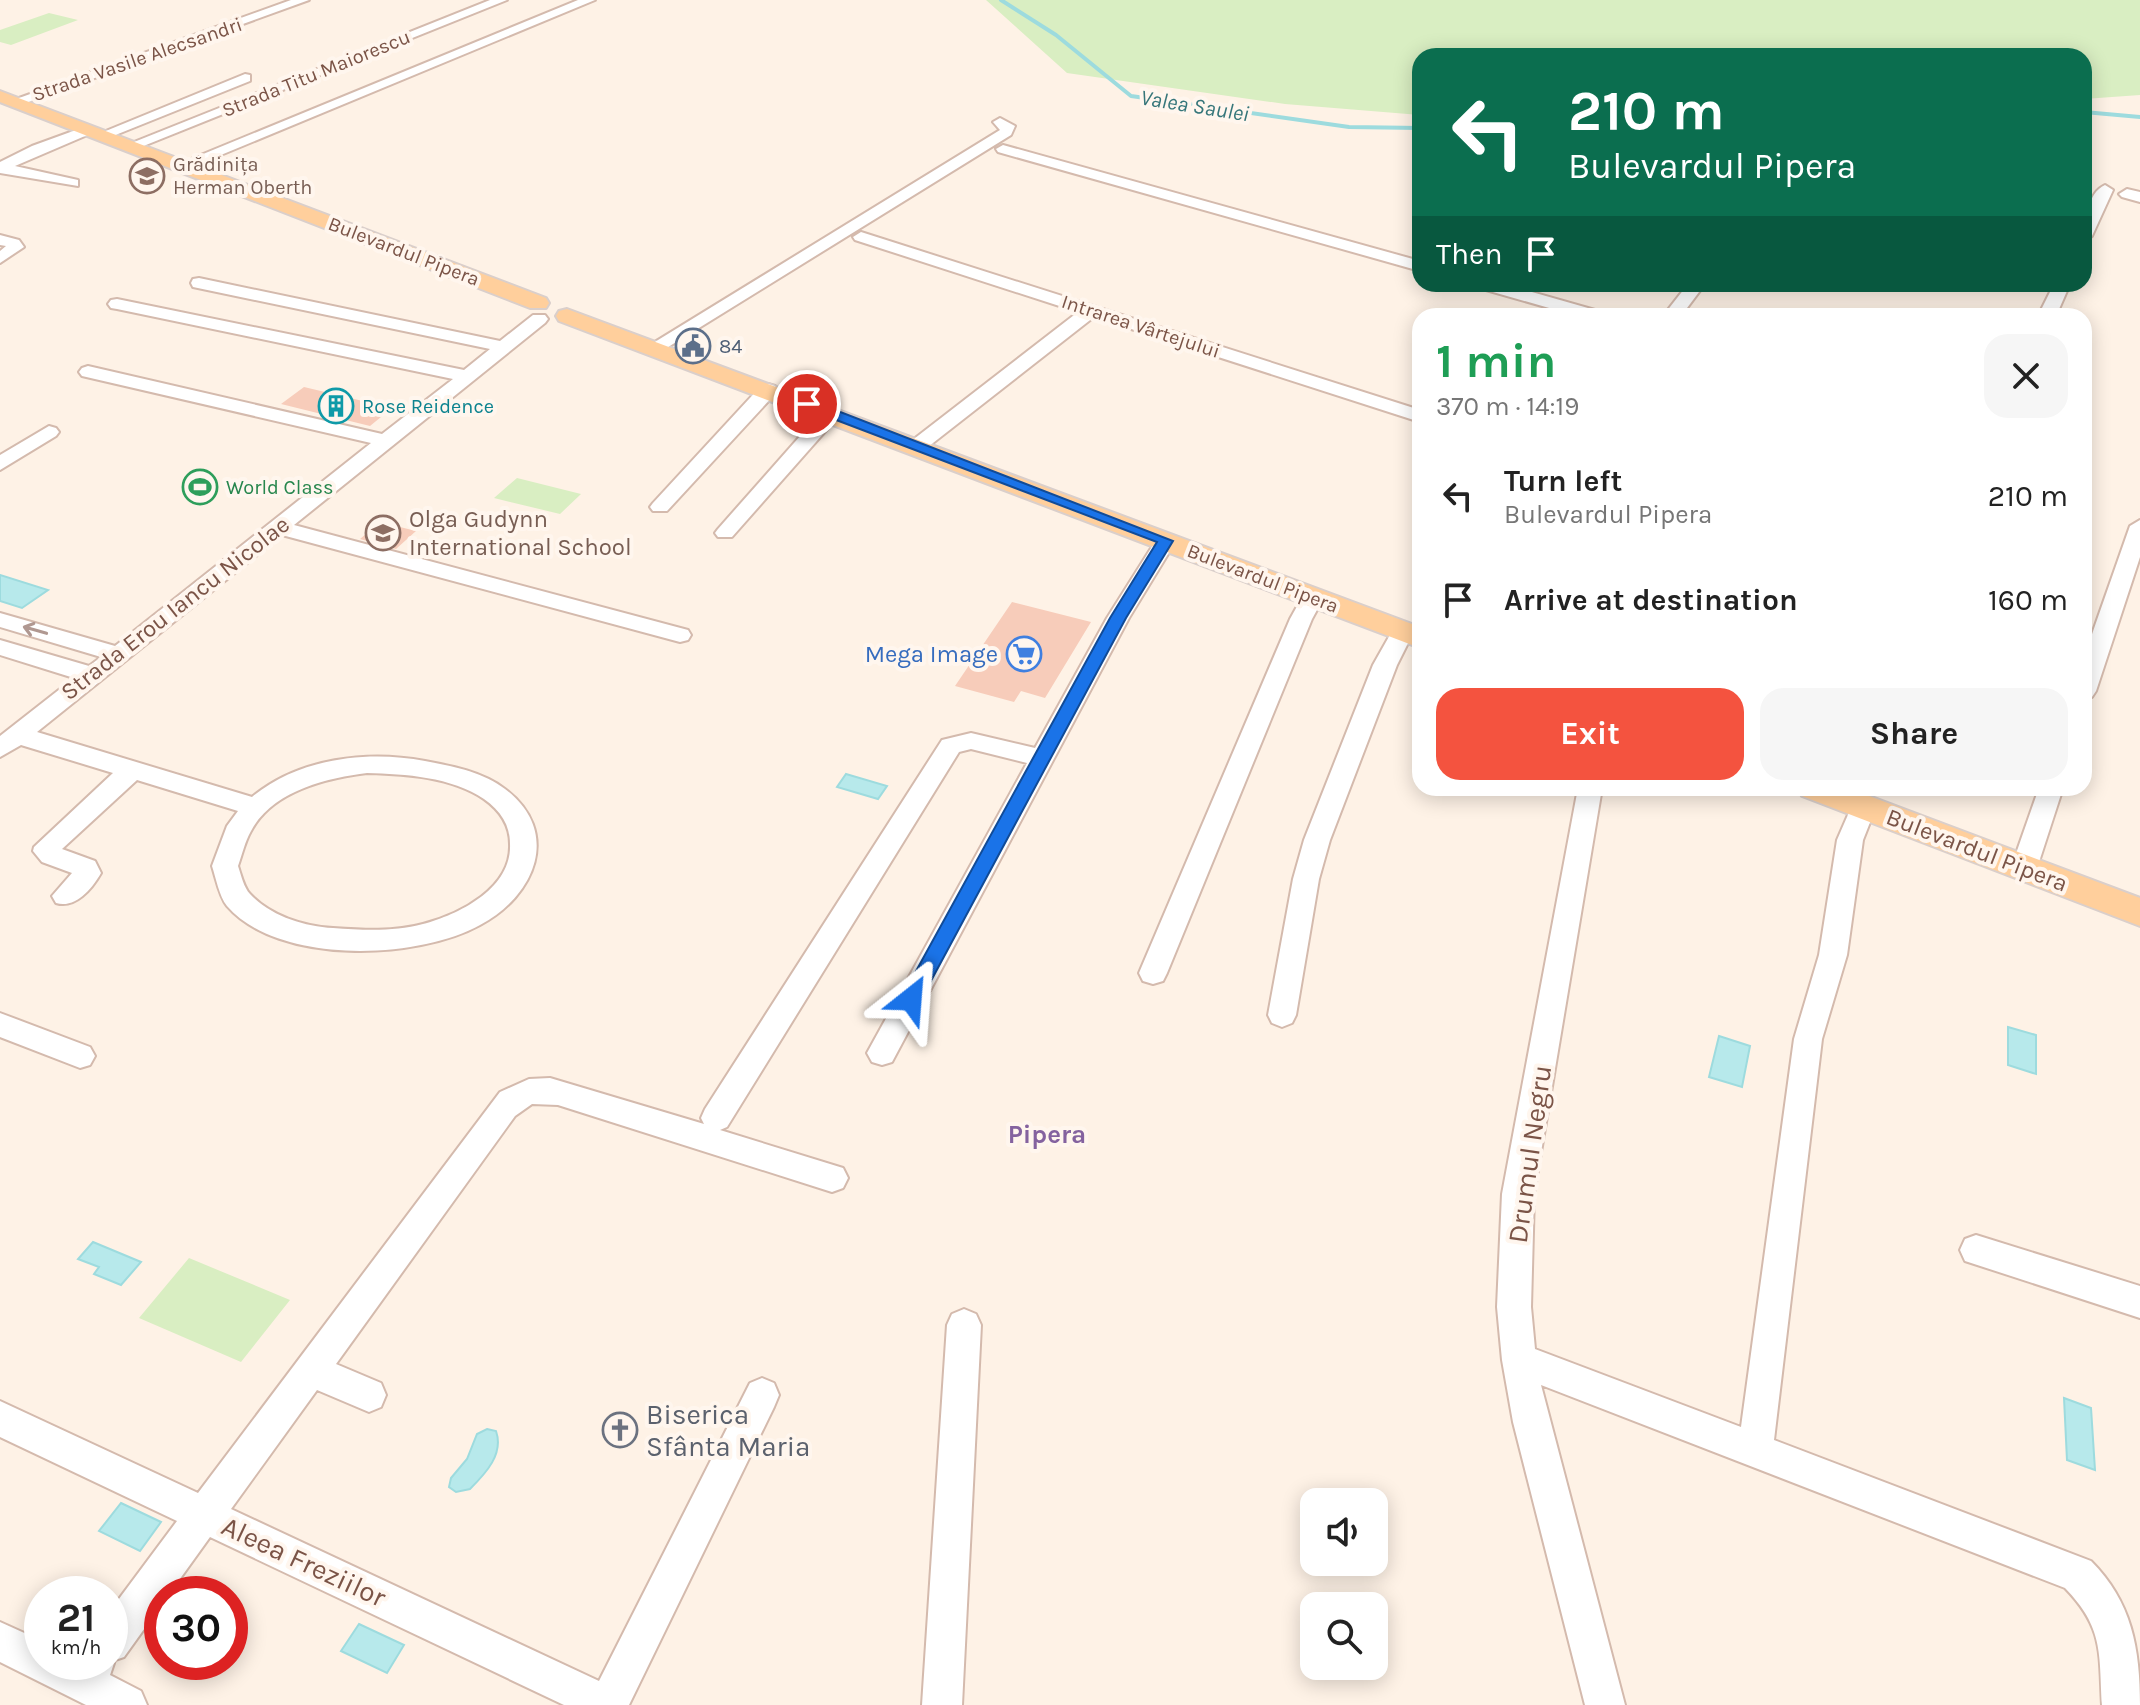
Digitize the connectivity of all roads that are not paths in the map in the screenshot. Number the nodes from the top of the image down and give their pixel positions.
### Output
1 (303, 0) edge
2 (501, 0) edge
3 (589, 0) edge
4 (245, 78) dead end
5 (8, 99) edge
6 (1000, 122) dead end
7 (95, 133) junction
8 (131, 146) junction
9 (1003, 149) dead end
10 (182, 166) junction
11 (73, 183) dead end
12 (2105, 190) dead end
13 (2092, 218) edge
14 (861, 237) dead end
15 (0, 240) edge
16 (0, 258) edge
17 (1412, 264) edge
18 (199, 283) dead end
19 (1513, 292) edge
20 (1565, 292) edge
21 (1691, 292) edge
22 (117, 304) dead end
23 (1554, 304) junction
24 (1568, 308) edge
25 (1678, 308) edge
26 (1092, 310) junction
27 (538, 311) junction
28 (504, 347) junction
29 (654, 348) junction
30 (88, 372) dead end
31 (467, 376) junction
32 (768, 390) junction
33 (831, 413) junction
34 (1412, 413) edge
35 (49, 432) dead end
36 (387, 441) junction
37 (917, 446) junction
38 (0, 464) edge
39 (660, 507) dead end
40 (2140, 526) edge
41 (278, 527) junction
42 (725, 533) dead end
43 (1165, 541) junction
44 (1313, 597) junction
45 (0, 620) edge
46 (1412, 634) edge
47 (680, 635) dead end
48 (0, 647) edge
49 (117, 654) junction
50 (2092, 667) edge
51 (92, 675) junction
52 (8, 742) edge
53 (1041, 758) junction
54 (132, 770) junction
55 (1589, 796) edge
56 (1838, 796) edge
57 (2048, 796) edge
58 (256, 807) junction
59 (1863, 807) junction
60 (2024, 868) junction
61 (65, 896) dead end
62 (2140, 912) edge
63 (1153, 973) dead end
64 (1282, 1015) dead end
65 (0, 1025) edge
66 (882, 1053) dead end
67 (80, 1056) dead end
68 (716, 1118) dead end
69 (832, 1178) dead end
70 (1976, 1250) dead end
71 (2140, 1302) edge
72 (964, 1325) dead end
73 (1519, 1360) junction
74 (310, 1370) junction
75 (369, 1395) dead end
76 (762, 1395) dead end
77 (0, 1419) edge
78 (1755, 1452) junction
79 (205, 1514) junction
80 (128, 1619) edge
81 (0, 1641) edge
82 (24, 1653) edge
83 (98, 1680) edge
84 (127, 1705) edge
85 (607, 1705) edge
86 (942, 1705) edge
87 (1605, 1705) edge
88 (2122, 1705) edge

1 - 5 street, Strada Vasile Alecsandri
2 - 8 street, Strada Titu Maiorescu
3 - 10 street
4 - 7 street
5 - 7 main road, Bulevardul Pipera
6 - 29 street
7 - 8 main road, Bulevardul Pipera
7 - 11 street
8 - 10 main road, Bulevardul Pipera
9 - 17 street
10 - 27 main road, Bulevardul Pipera
12 - 13 street
14 - 26 street, Intrarea Vârtejului
15 - 16 street
18 - 28 street
19 - 23 street
20 - 23 street
21 - 25 street
22 - 31 street
23 - 24 street
26 - 34 street, Intrarea Vârtejului
26 - 37 street
27 - 28 street, Strada Erou Iancu Nicolae
27 - 29 main road, Bulevardul Pipera
28 - 31 street, Strada Erou Iancu Nicolae
29 - 32 main road, Bulevardul Pipera
30 - 36 street
31 - 36 street, Strada Erou Iancu Nicolae
32 - 33 main road, Bulevardul Pipera
32 - 39 street
33 - 37 main road, Bulevardul Pipera
33 - 42 street
35 - 38 street
36 - 41 street, Strada Erou Iancu Nicolae
37 - 43 main road, Bulevardul Pipera
40 - 50 street
41 - 47 street
41 - 49 street, Strada Erou Iancu Nicolae
43 - 44 main road, Bulevardul Pipera
43 - 53 street
44 - 46 main road, Bulevardul Pipera
44 - 63 street
49 -> 45 street
46 - 64 street
48 - 51 street
49 - 51 street, Strada Erou Iancu Nicolae
51 - 52 street, Strada Erou Iancu Nicolae
52 - 54 street
53 - 66 street
53 - 68 street
54 - 58 street
54 - 61 street
55 - 73 street, Drumul Negru
56 - 59 main road, Bulevardul Pipera
57 - 60 street
58 - 58 street
59 - 60 main road, Bulevardul Pipera
59 - 78 street
60 - 62 main road, Bulevardul Pipera
65 - 67 street
69 - 74 street
70 - 71 street
72 - 86 street
73 - 78 street
73 - 87 street, Drumul Negru
74 - 75 street
74 - 79 street
76 - 85 street
77 - 79 street, Aleea Freziilor
78 - 88 street
79 - 80 street
79 - 85 street, Aleea Freziilor
81 - 82 street
83 - 84 street

